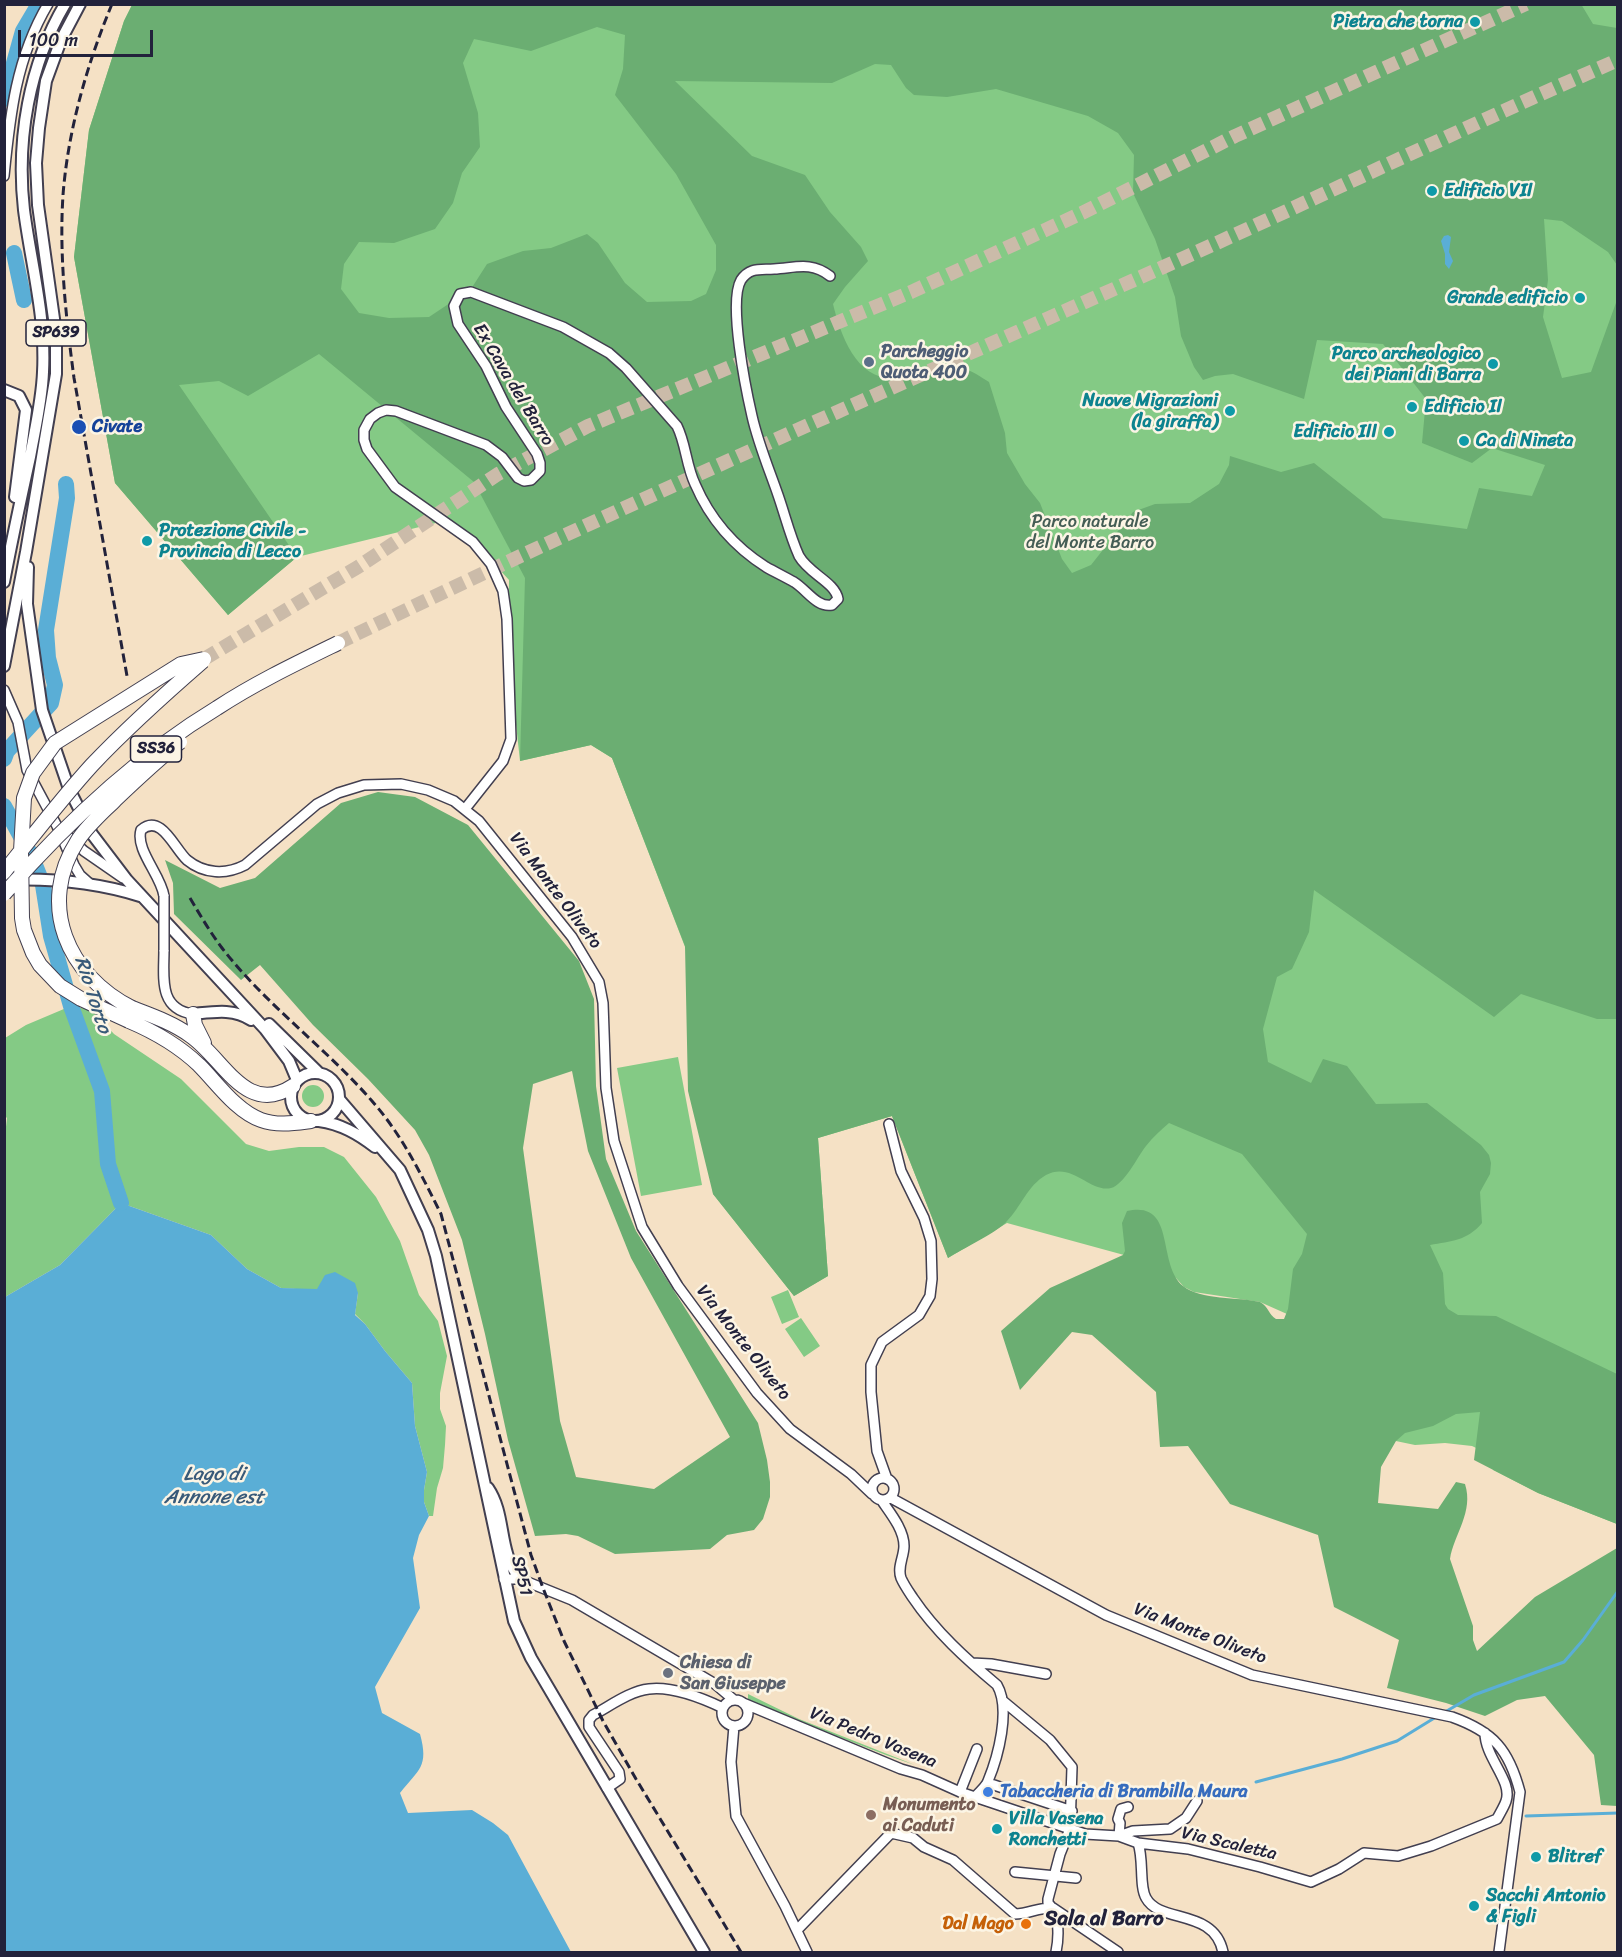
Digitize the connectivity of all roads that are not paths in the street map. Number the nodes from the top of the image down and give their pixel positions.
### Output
1 (48, 4) edge
2 (65, 4) edge
3 (80, 4) edge
4 (4, 176) edge
5 (830, 276) dead end
6 (4, 390) edge
7 (26, 552) junction
8 (8, 565) junction
9 (4, 582) edge
10 (338, 643) tunnel mouth
11 (4, 666) edge
12 (4, 690) edge
13 (239, 694) junction
14 (465, 809) junction
15 (57, 826) junction
16 (4, 872) edge
17 (4, 880) edge
18 (127, 880) junction
19 (83, 882) junction
20 (4, 894) edge
21 (141, 896) junction
22 (175, 932) junction
23 (130, 1014) junction
24 (193, 1014) junction
25 (280, 1047) junction
26 (222, 1066) junction
27 (318, 1072) junction
28 (295, 1083) junction
29 (339, 1099) junction
30 (315, 1121) junction
31 (888, 1124) dead end
32 (400, 1170) junction
33 (877, 1451) junction
34 (851, 1474) junction
35 (887, 1479) junction
36 (875, 1481) junction
37 (484, 1482) junction
38 (872, 1494) junction
39 (889, 1496) junction
40 (504, 1579) junction
41 (520, 1579) junction
42 (972, 1663) junction
43 (1046, 1674) dead end
44 (1003, 1701) junction
45 (732, 1704) junction
46 (773, 1715) junction
47 (747, 1716) junction
48 (734, 1726) junction
49 (1489, 1735) junction
50 (977, 1749) dead end
51 (988, 1783) junction
52 (607, 1788) junction
53 (960, 1792) junction
54 (976, 1796) junction
55 (1197, 1801) dead end
56 (1128, 1807) dead end
57 (1072, 1811) junction
58 (1070, 1829) junction
59 (1119, 1836) junction
60 (1138, 1843) junction
61 (1015, 1872) dead end
62 (1054, 1875) junction
63 (1076, 1878) dead end
64 (1053, 1908) junction
65 (796, 1930) junction
66 (704, 1953) edge
67 (807, 1953) edge
68 (1056, 1953) edge
69 (1118, 1953) edge
70 (1223, 1953) edge
71 (1499, 1953) edge

1 - 4 street
2 - 8 main road, SP639
3 - 7 main road, SP639
5 - 14 street, Ex Cava del Barro
6 - 8 main road
7 - 11 main road, SP639
7 - 18 main road
8 - 9 main road, SP639
10 - 13 highway, SS36, bridge
12 - 15 street
13 - 20 highway, SS36, bridge
13 - 23 highway, SS36, bridge
14 - 24 street, Via Monte Oliveto, bridge
14 - 34 street, Via Monte Oliveto
15 - 18 street
15 - 19 street
16 - 23 highway, SS36, bridge
17 - 19 main road, bridge
18 - 21 main road
19 - 21 main road
21 - 22 main road
22 - 25 main road
22 - 27 main road
23 - 26 highway, SS36
23 - 30 highway, SS36
24 - 25 main road
24 - 26 highway
25 - 28 main road
26 - 28 highway, SS36
27 - 28 main road
27 - 29 main road
28 - 30 main road
29 - 30 main road
29 - 32 main road, SP51 / SP51
30 - 32 main road, SP51 / SP51
31 - 33 street
32 - 37 main road, SP51 / SP51
33 - 35 street
33 - 36 street
34 - 36 street
34 - 38 street
35 - 36 street
35 - 39 street
36 - 38 street
37 - 40 main road, SP51 / SP51
37 - 41 main road
38 - 39 street
39 - 42 street
39 - 49 street, Via Monte Oliveto
40 - 41 street
40 - 52 main road, SP51 / SP51
41 - 45 street
42 - 43 street
42 - 44 street
44 - 51 street
44 - 57 street
45 - 46 street, Via Pedro Vasena
45 - 47 street
45 - 48 street
45 - 52 street, Via Pedro Vasena
46 - 47 street, Via Pedro Vasena
46 - 53 street, Via Pedro Vasena
47 - 48 street
48 - 65 street
49 - 60 street, Via Scaletta
49 - 71 street
50 - 53 street
51 - 54 street
51 - 57 street
52 - 66 main road, SP51 / SP51
53 - 54 street, Via Pedro Vasena
54 - 58 street, Via Pedro Vasena
55 - 59 street, Via Scaletta
56 - 59 street
57 - 58 street
58 - 59 street, Via Pedro Vasena
58 - 62 street
59 - 60 street, Via Pedro Vasena
60 - 70 street
61 - 62 street
62 - 63 street
62 - 64 street
64 - 65 street
64 - 68 street
64 - 69 street
65 - 67 street

